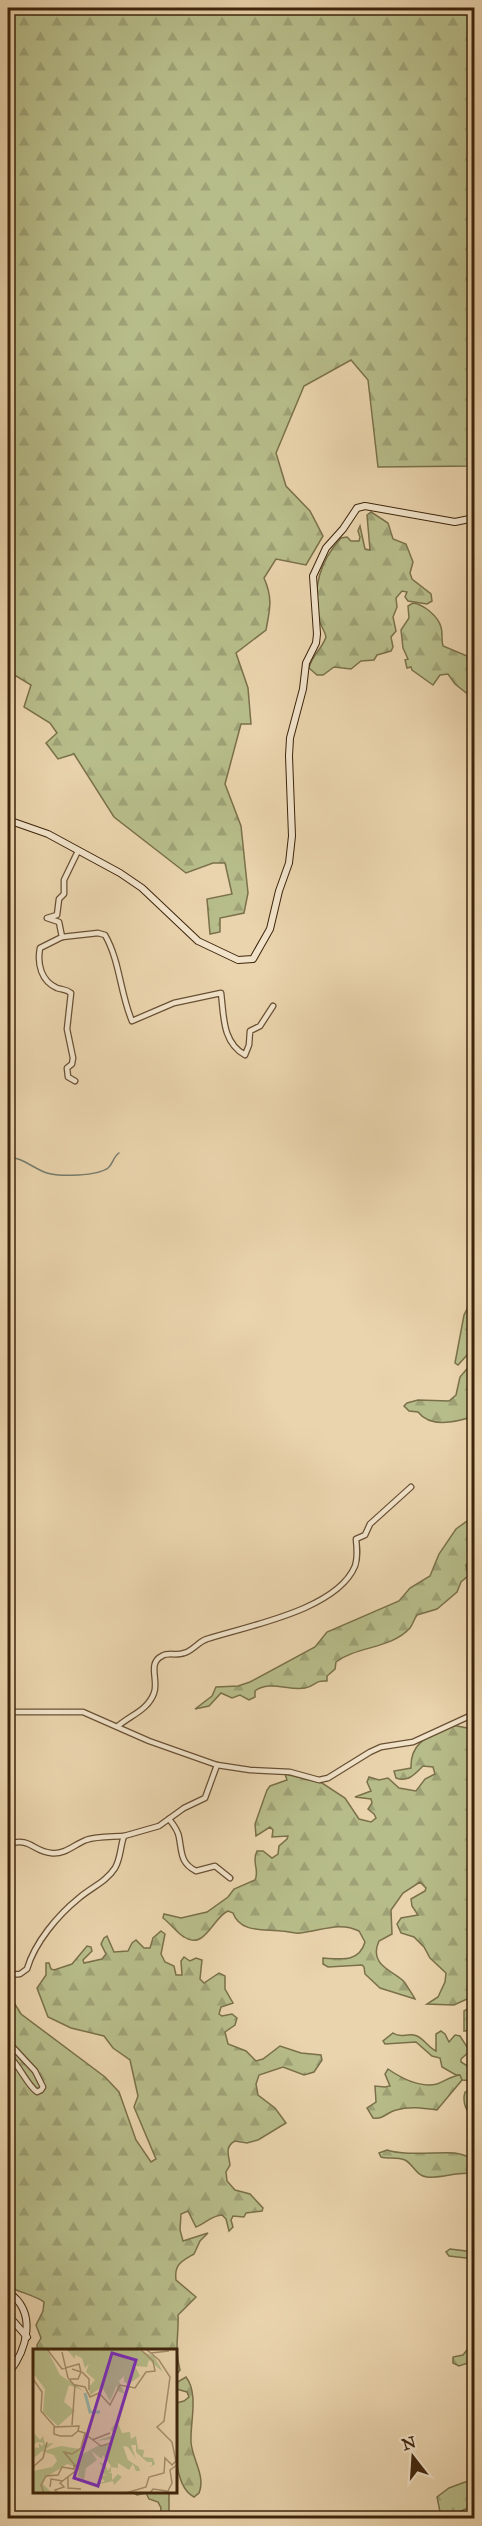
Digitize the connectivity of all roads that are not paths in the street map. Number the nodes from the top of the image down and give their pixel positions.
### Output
1 (474, 518) edge
2 (8, 820) edge
3 (78, 851) junction
4 (62, 937) junction
5 (273, 1006) dead end
6 (75, 1080) dead end
7 (411, 1487) dead end
8 (8, 1713) edge
9 (474, 1713) edge
10 (118, 1725) junction
11 (217, 1765) junction
12 (169, 1819) junction
13 (124, 1836) junction
14 (8, 1844) edge
15 (230, 1878) dead end
16 (8, 1975) edge
17 (8, 2042) edge
18 (8, 2055) edge
19 (8, 2292) edge
20 (8, 2315) edge
21 (27, 2338) junction
22 (8, 2374) edge
23 (462, 2514) dead end
24 (456, 2518) edge

1 - 3 main road
2 - 3 main road
3 - 4 street
4 - 5 street
4 - 6 street
7 - 10 street
8 - 10 street
9 - 11 street
10 - 11 street
11 - 12 street
12 - 13 street
12 - 15 street
13 - 14 street
13 - 16 street
17 - 18 street
19 - 21 main road
20 - 21 main road
21 - 22 main road
23 - 24 street

